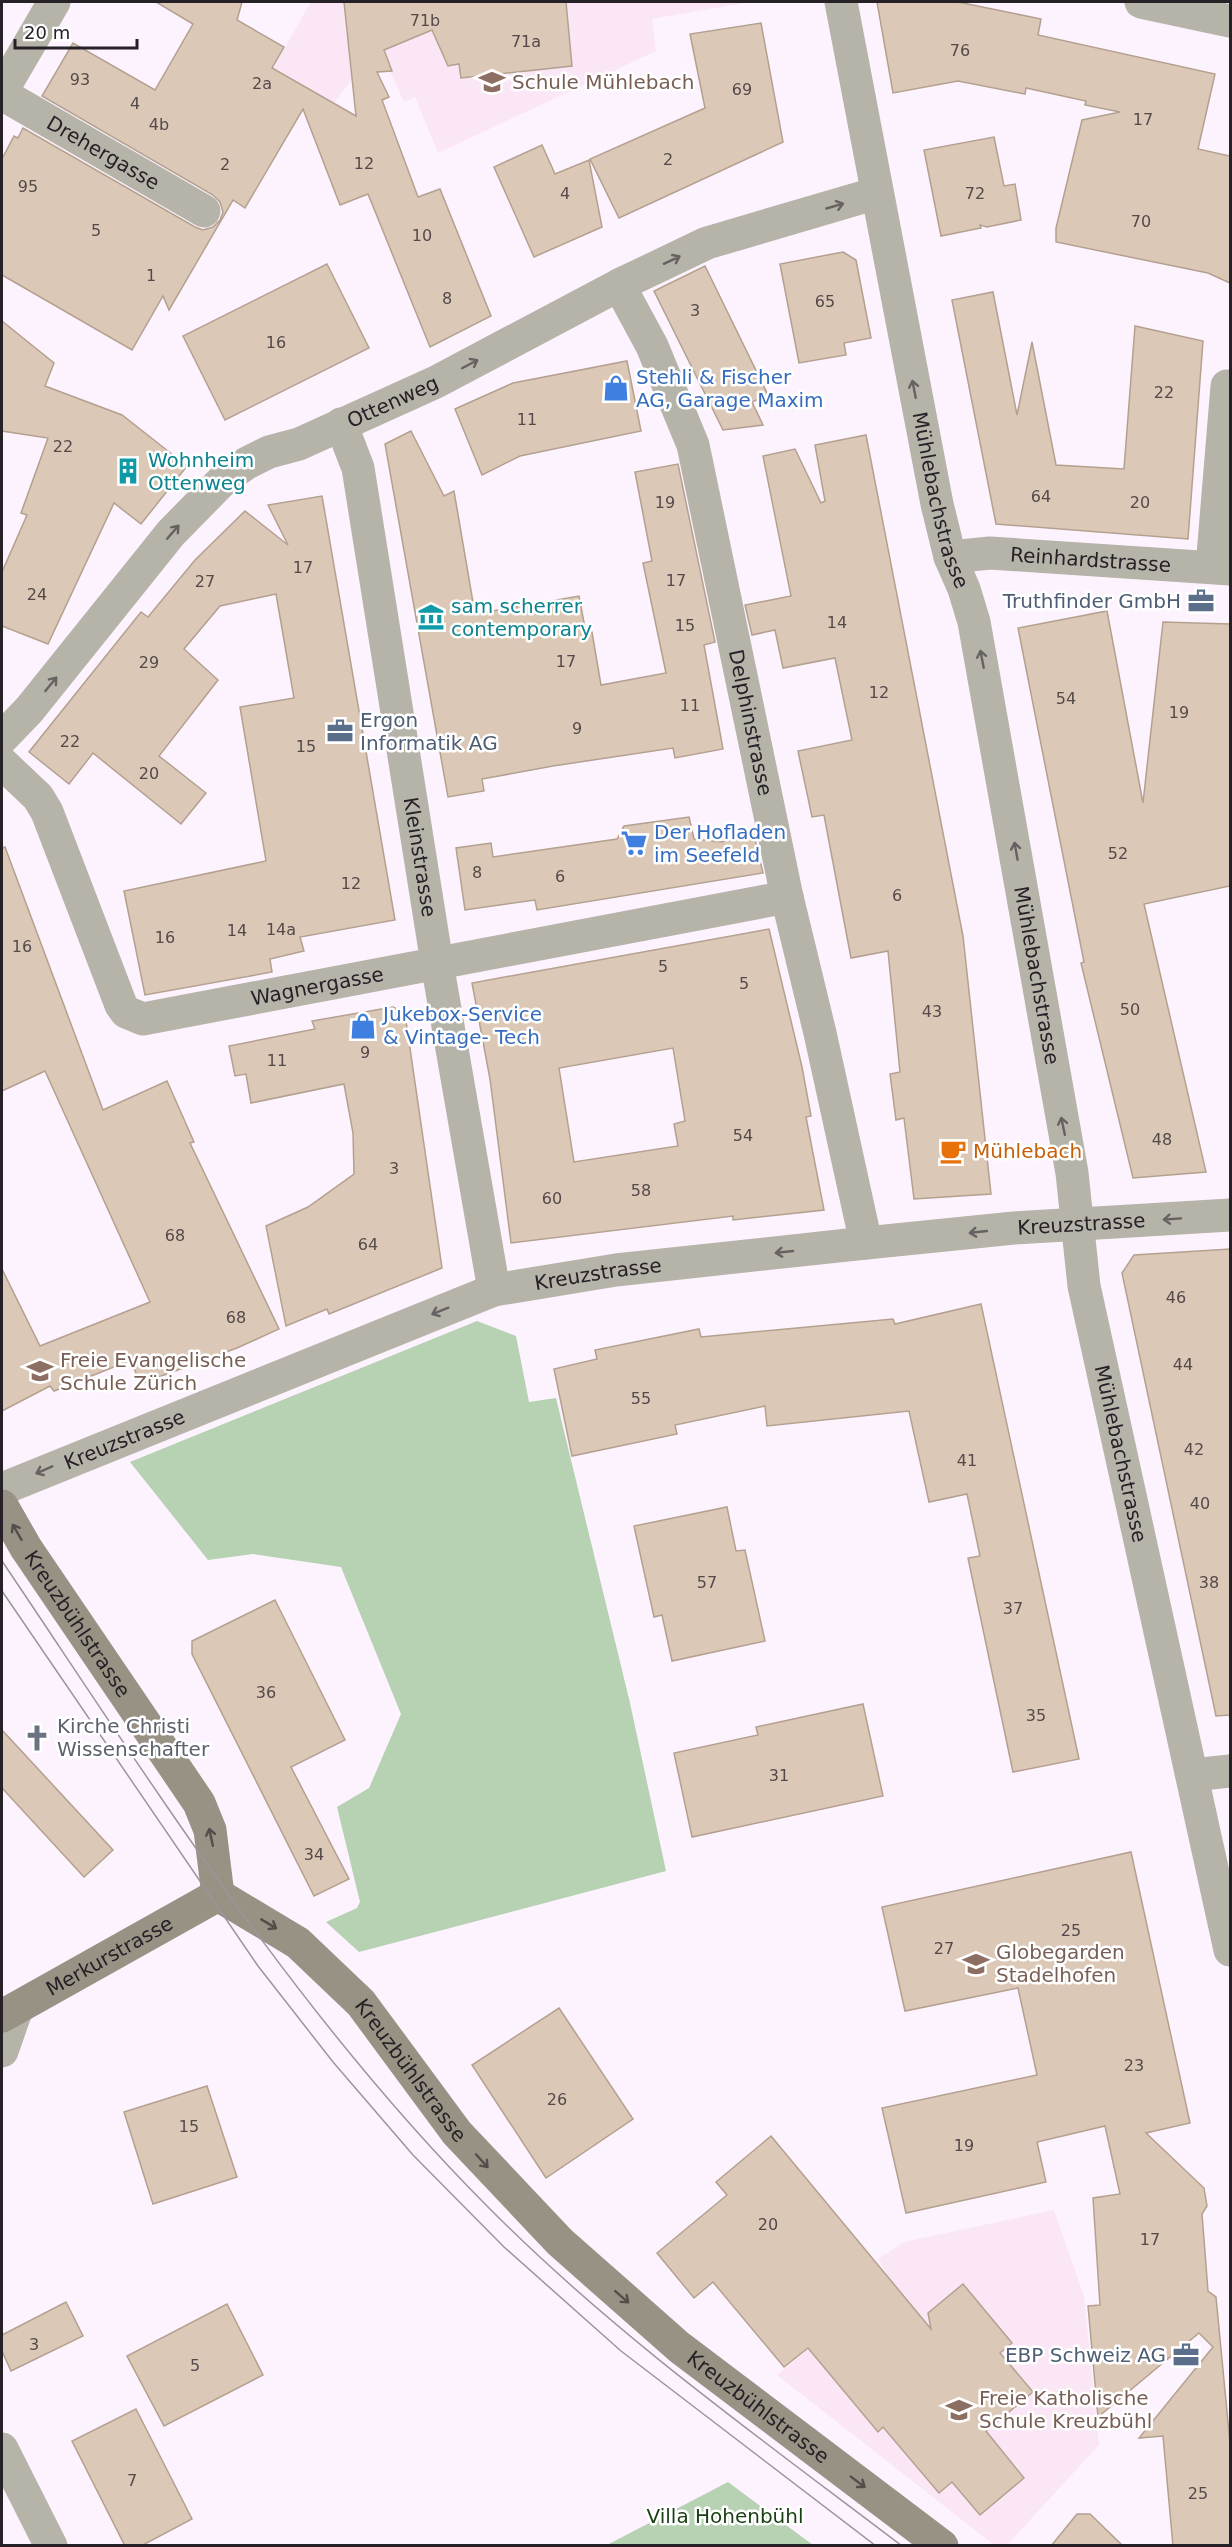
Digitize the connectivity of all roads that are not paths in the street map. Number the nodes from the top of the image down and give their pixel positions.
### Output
1 (54, 2) edge
2 (841, 2) edge
3 (1141, 2) edge
4 (1230, 21) edge
5 (2, 93) edge
6 (877, 193) junction
7 (204, 211) dead end
8 (619, 285) junction
9 (1230, 386) edge
10 (341, 424) junction
11 (950, 557) junction
12 (1221, 568) edge
13 (2, 738) edge
14 (2, 764) edge
15 (787, 897) junction
16 (437, 963) junction
17 (1230, 1215) edge
18 (1077, 1225) junction
19 (866, 1243) junction
20 (494, 1290) junction
21 (2, 1489) edge
22 (2, 1506) edge
23 (1230, 1771) edge
24 (1192, 1775) junction
25 (218, 1895) junction
26 (1230, 1950) edge
27 (9, 2012) edge
28 (2, 2051) edge
29 (2, 2449) edge
30 (51, 2546) edge
31 (942, 2546) edge

1 - 5 street
2 - 6 street, Mühlebachstrasse
3 - 4 street
5 - 7 street, Drehergasse
8 -> 6 street, Ottenweg
11 -> 6 street, Mühlebachstrasse
10 -> 8 street, Ottenweg
8 - 15 street, Delphinstrasse
9 - 12 street
13 -> 10 street, Ottenweg
10 - 16 street, Kleinstrasse
11 - 12 street, Reinhardstrasse
18 -> 11 street, Mühlebachstrasse
14 - 16 street, Wagnergasse
15 - 16 street, Wagnergasse
15 - 19 street, Delphinstrasse
16 - 20 street, Kleinstrasse
17 -> 18 street, Kreuzstrasse
18 -> 19 street, Kreuzstrasse
18 - 24 street, Mühlebachstrasse
19 -> 20 street, Kreuzstrasse
20 -> 21 street, Kreuzstrasse
25 -> 22 main road, Kreuzbühlstrasse
23 - 24 street
24 - 26 street, Mühlebachstrasse
25 - 27 main road, Merkurstrasse
25 -> 31 main road, Kreuzbühlstrasse
27 - 28 street
29 - 30 street

